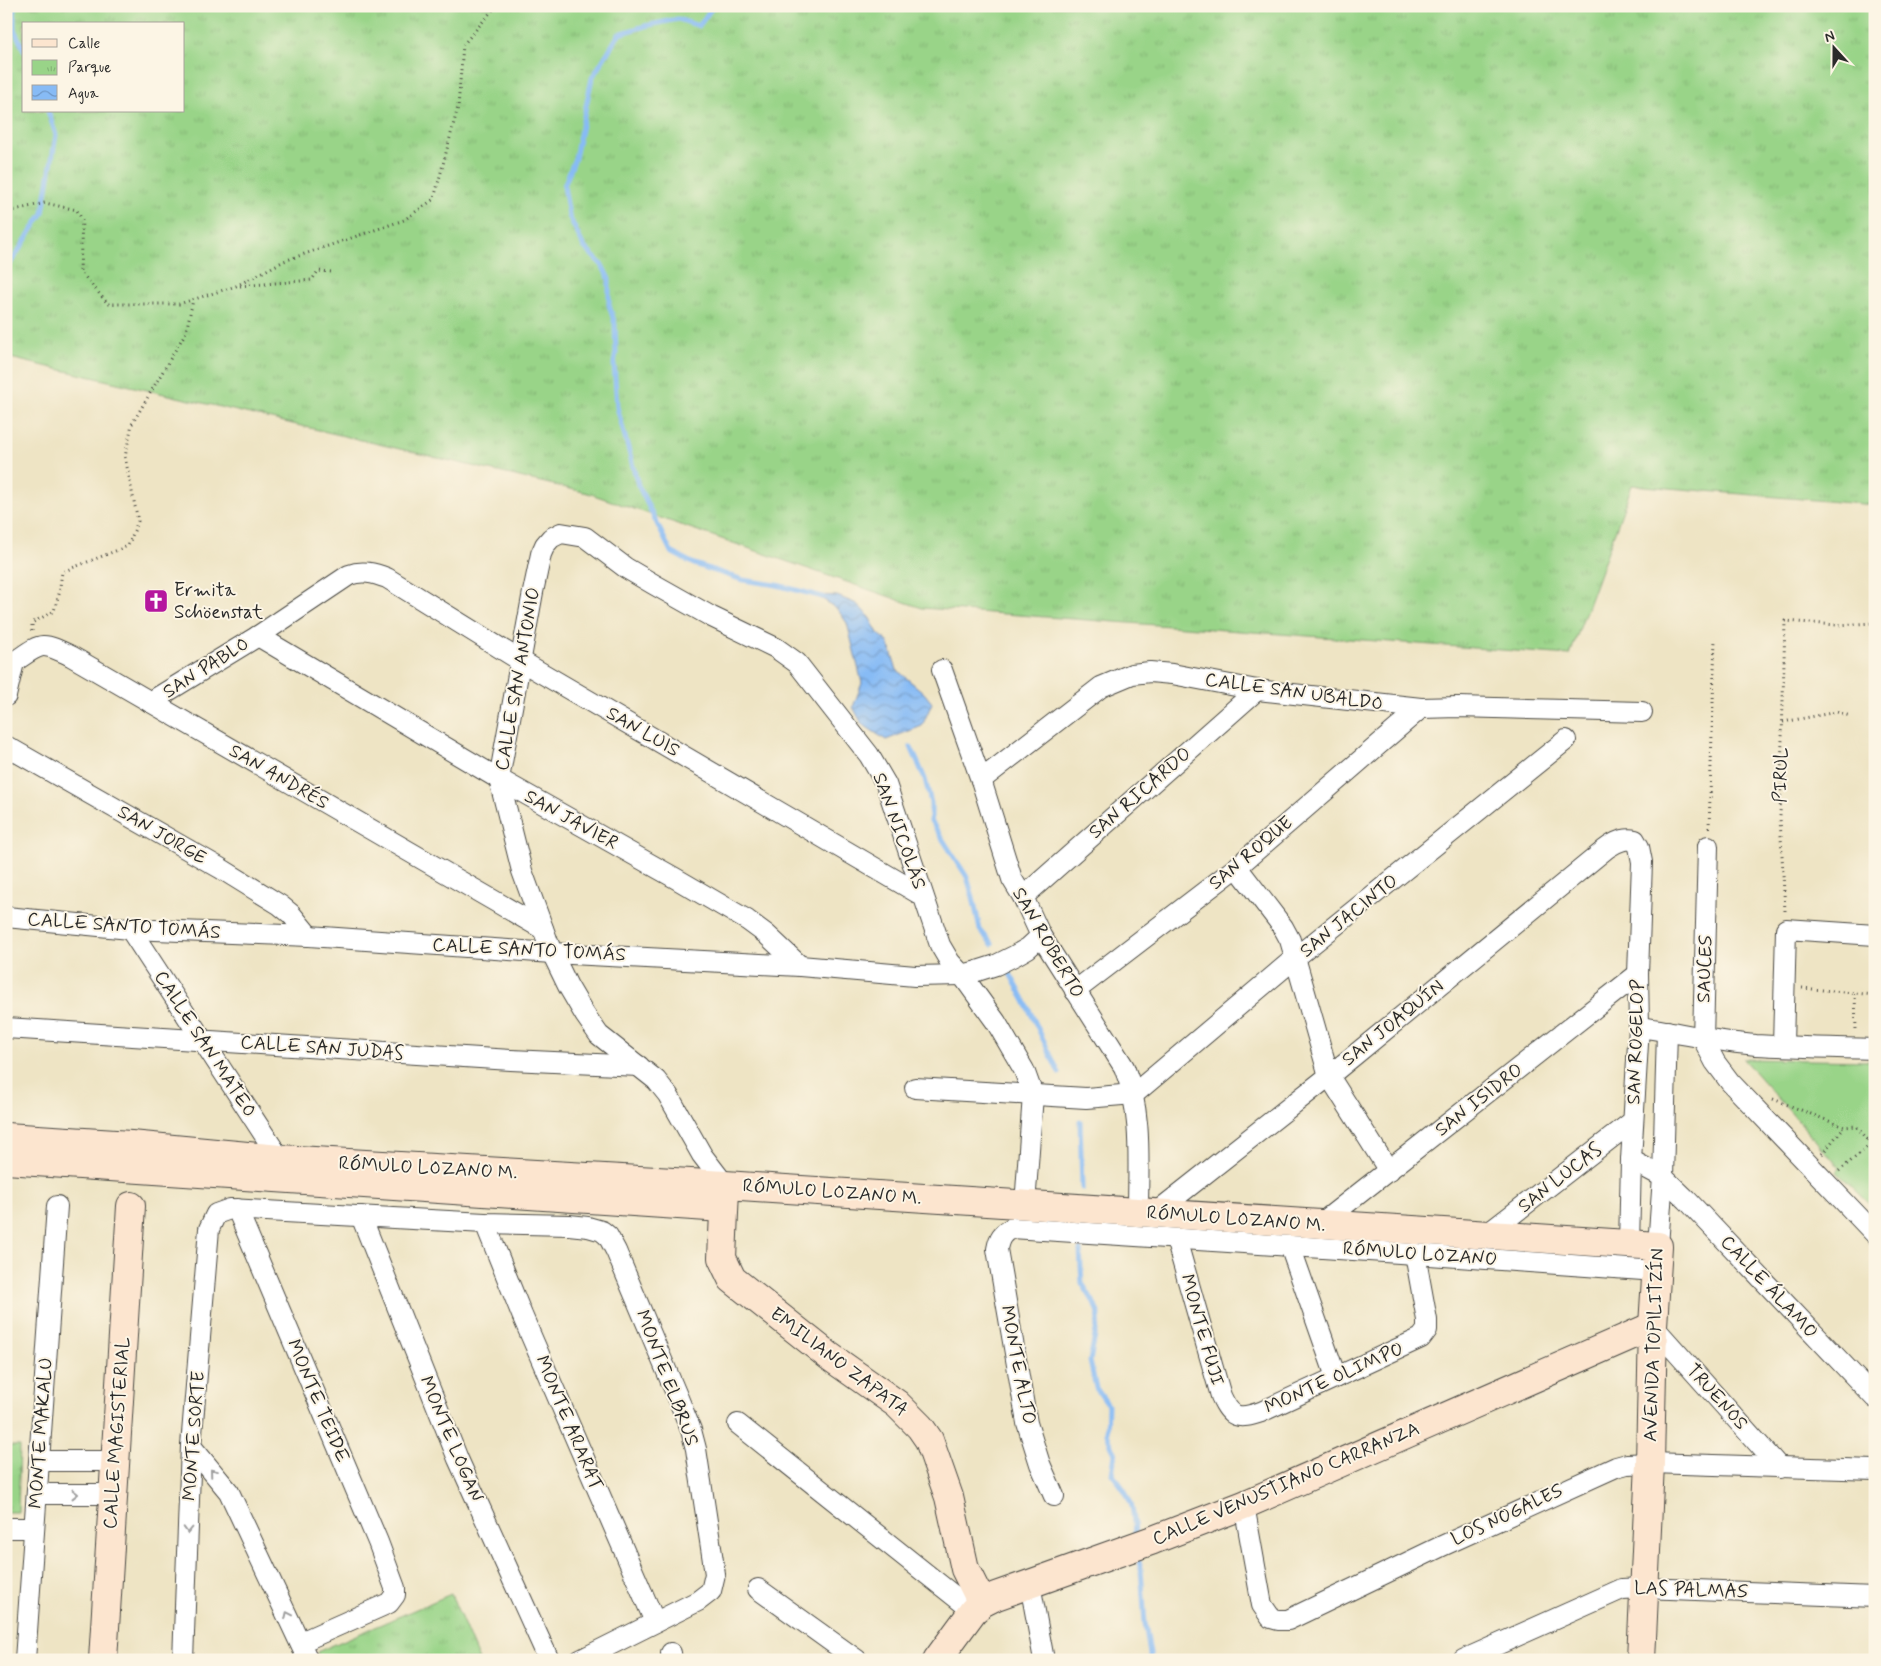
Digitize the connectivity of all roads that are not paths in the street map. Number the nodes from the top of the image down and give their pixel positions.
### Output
1 (561, 533) joint
2 (364, 572) joint
3 (258, 636) junction
4 (10, 661) edge
5 (521, 661) junction
6 (942, 670) dead end
7 (1258, 690) junction
8 (6, 696) edge
9 (150, 702) junction
10 (1421, 708) junction
11 (1642, 712) dead end
12 (1566, 740) dead end
13 (6, 746) edge
14 (499, 779) junction
15 (981, 780) junction
16 (1635, 840) joint
17 (1708, 846) road end
18 (1237, 867) junction
19 (923, 896) junction
20 (1023, 896) junction
21 (6, 918) edge
22 (543, 929) junction
23 (130, 930) junction
24 (1875, 935) edge
25 (309, 936) junction
26 (1041, 936) junction
27 (552, 953) junction
28 (1295, 958) junction
29 (800, 966) junction
30 (1638, 974) junction
31 (962, 975) junction
32 (1075, 991) junction
33 (1639, 1027) junction
34 (6, 1028) edge
35 (1667, 1031) junction
36 (1703, 1039) junction
37 (202, 1041) junction
38 (1783, 1046) junction
39 (1865, 1049) edge
40 (639, 1066) junction
41 (1329, 1076) junction
42 (915, 1088) dead end
43 (1134, 1094) junction
44 (1033, 1095) junction
45 (1634, 1121) junction
46 (6, 1137) edge
47 (130, 1157) junction
48 (280, 1159) junction
49 (6, 1160) edge
50 (1631, 1160) junction
51 (1389, 1171) junction
52 (1662, 1177) junction
53 (724, 1197) junction
54 (1024, 1205) junction
55 (57, 1206) dead end
56 (131, 1206) dead end
57 (237, 1209) junction
58 (1146, 1213) junction
59 (361, 1216) junction
60 (485, 1223) junction
61 (1319, 1225) junction
62 (1004, 1232) joint
63 (1486, 1234) junction
64 (1875, 1234) edge
65 (1176, 1239) junction
66 (1629, 1245) junction
67 (1290, 1246) junction
68 (1415, 1254) junction
69 (1658, 1258) junction
70 (1653, 1326) junction
71 (1336, 1377) junction
72 (1875, 1398) edge
73 (1236, 1416) joint
74 (738, 1424) dead end
75 (191, 1446) junction
76 (40, 1461) junction
77 (116, 1461) junction
78 (1650, 1463) junction
79 (1780, 1468) junction
80 (1875, 1470) edge
81 (37, 1494) junction
82 (113, 1494) junction
83 (1054, 1496) dead end
84 (1244, 1505) junction
85 (6, 1528) edge
86 (34, 1528) junction
87 (1030, 1584) junction
88 (758, 1588) dead end
89 (1644, 1588) junction
90 (1875, 1598) edge
91 (978, 1607) junction
92 (655, 1622) junction
93 (305, 1651) edge
94 (25, 1660) edge
95 (103, 1660) edge
96 (183, 1660) edge
97 (549, 1660) edge
98 (580, 1660) edge
99 (858, 1660) edge
100 (937, 1660) edge
101 (1044, 1660) edge
102 (1463, 1660) edge
103 (1641, 1660) edge

1 - 5 street, CALLE SAN ANTONIO
1 - 19 street, SAN NICOLÁS
2 - 3 street, SAN PABLO
2 - 5 street, SAN LUIS
3 - 9 street, SAN PABLO
3 - 14 street, SAN JAVIER
4 - 8 street
4 - 9 street, SAN ANDRÉS
5 - 14 street, CALLE SAN ANTONIO
5 - 19 street, SAN LUIS
6 - 15 street, SAN ROBERTO
7 - 10 street, CALLE SAN UBALDO
7 - 15 street, CALLE SAN UBALDO
7 - 20 street, SAN RICARDO
9 - 22 street, SAN ANDRÉS
10 - 11 street, CALLE SAN UBALDO
10 - 18 street, SAN ROQUE
12 - 28 street, SAN JACINTO
13 - 25 street, SAN JORGE
14 - 22 street, CALLE SAN ANTONIO
14 - 29 street, SAN JAVIER
15 - 20 street, SAN ROBERTO
16 - 30 street, SAN ROGELOP
16 - 41 street, SAN JOAQUÍN
17 - 36 street, SAUCES
18 - 28 street
18 - 32 street, SAN ROQUE
19 - 31 street, SAN NICOLÁS
20 - 26 street, SAN ROBERTO
21 - 23 street, CALLE SANTO TOMÁS
22 - 27 street, CALLE SAN ANTONIO
23 - 25 street, CALLE SANTO TOMÁS
23 - 37 street, CALLE SAN MATEO
24 - 38 street
25 - 27 street, CALLE SANTO TOMÁS
26 - 31 street, CALLE SANTO TOMÁS
26 - 32 street, SAN ROBERTO
27 - 29 street, CALLE SANTO TOMÁS
27 - 40 street, CALLE SAN ANTONIO
28 - 41 street
28 - 43 street, SAN JACINTO
29 - 31 street, CALLE SANTO TOMÁS
30 - 33 street, SAN ROGELOP
30 - 51 street, SAN ISIDRO
31 - 44 street, SAN NICOLÁS
32 - 43 street, SAN ROBERTO
33 - 35 street
33 - 45 street, SAN ROGELOP
34 - 37 street, CALLE SAN JUDAS
35 - 36 street
35 - 52 street, AVENIDA TOPILITZÍN
36 - 38 street
36 - 64 street, SAUCES
37 - 40 street, CALLE SAN JUDAS
37 - 48 street, CALLE SAN MATEO
38 - 39 street
40 - 53 street, CALLE SAN ANTONIO
41 - 51 street
41 - 58 street, SAN JOAQUÍN
42 - 44 street
43 - 44 street
43 - 58 street, SAN ROBERTO
44 - 54 street, SAN NICOLÁS
45 - 50 street, SAN ROGELOP
45 - 63 street, SAN LUCAS
46 - 47 street, RÓMULO LOZANO M.
47 - 48 street, RÓMULO LOZANO M.
47 - 49 street
47 - 53 street
48 - 53 street, RÓMULO LOZANO M.
50 - 52 street, CALLE ÁLAMO
50 - 66 street, SAN ROGELOP
51 - 61 street, SAN ISIDRO
52 - 69 street, AVENIDA TOPILITZÍN
52 - 72 street, CALLE ÁLAMO
53 - 54 street, RÓMULO LOZANO M.
53 - 91 street, EMILIANO ZAPATA
54 - 58 street, RÓMULO LOZANO M.
55 - 76 street, MONTE MAKALU
56 - 77 street, CALLE MAGISTERIAL
57 - 59 street
57 - 75 street, MONTE SORTE
57 - 93 street, MONTE TEIDE
58 - 61 street, RÓMULO LOZANO M.
59 - 60 street
59 - 97 street, MONTE LOGAN
60 - 92 street, MONTE ARARAT
60 - 92 street, MONTE ELBRUS
61 - 63 street, RÓMULO LOZANO M.
62 - 65 street, RÓMULO LOZANO
62 - 83 street, MONTE ALTO
63 - 66 street, RÓMULO LOZANO M.
65 - 67 street, RÓMULO LOZANO
65 - 73 street, MONTE FUJI
66 - 69 street, RÓMULO LOZANO M.
67 - 68 street, RÓMULO LOZANO
67 - 71 street
68 - 69 street, RÓMULO LOZANO
68 - 71 street, MONTE OLIMPO
69 - 70 street, AVENIDA TOPILITZÍN
70 - 78 street, AVENIDA TOPILITZÍN
70 - 79 street, TRUENOS
70 - 84 street, CALLE VENUSTIANO CARRANZA
71 - 73 street, MONTE OLIMPO
74 - 91 street
93 -> 75 street
75 -> 96 street, MONTE SORTE
76 - 77 street
76 - 81 street, MONTE MAKALU
77 - 82 street, CALLE MAGISTERIAL
78 - 79 street, LOS NOGALES
78 - 84 street, LOS NOGALES
78 - 89 street, AVENIDA TOPILITZÍN
79 - 80 street, LOS NOGALES
81 -> 82 street
81 - 86 street, MONTE MAKALU
82 - 95 street, CALLE MAGISTERIAL
84 - 87 street, CALLE VENUSTIANO CARRANZA
85 - 86 street
86 - 94 street, MONTE MAKALU
87 - 91 street, CALLE VENUSTIANO CARRANZA
87 - 101 street
88 - 99 street
89 - 90 street, LAS PALMAS
89 - 102 street, LAS PALMAS
89 - 103 street, AVENIDA TOPILITZÍN
91 - 100 street, CALLE VENUSTIANO CARRANZA
92 - 98 street

